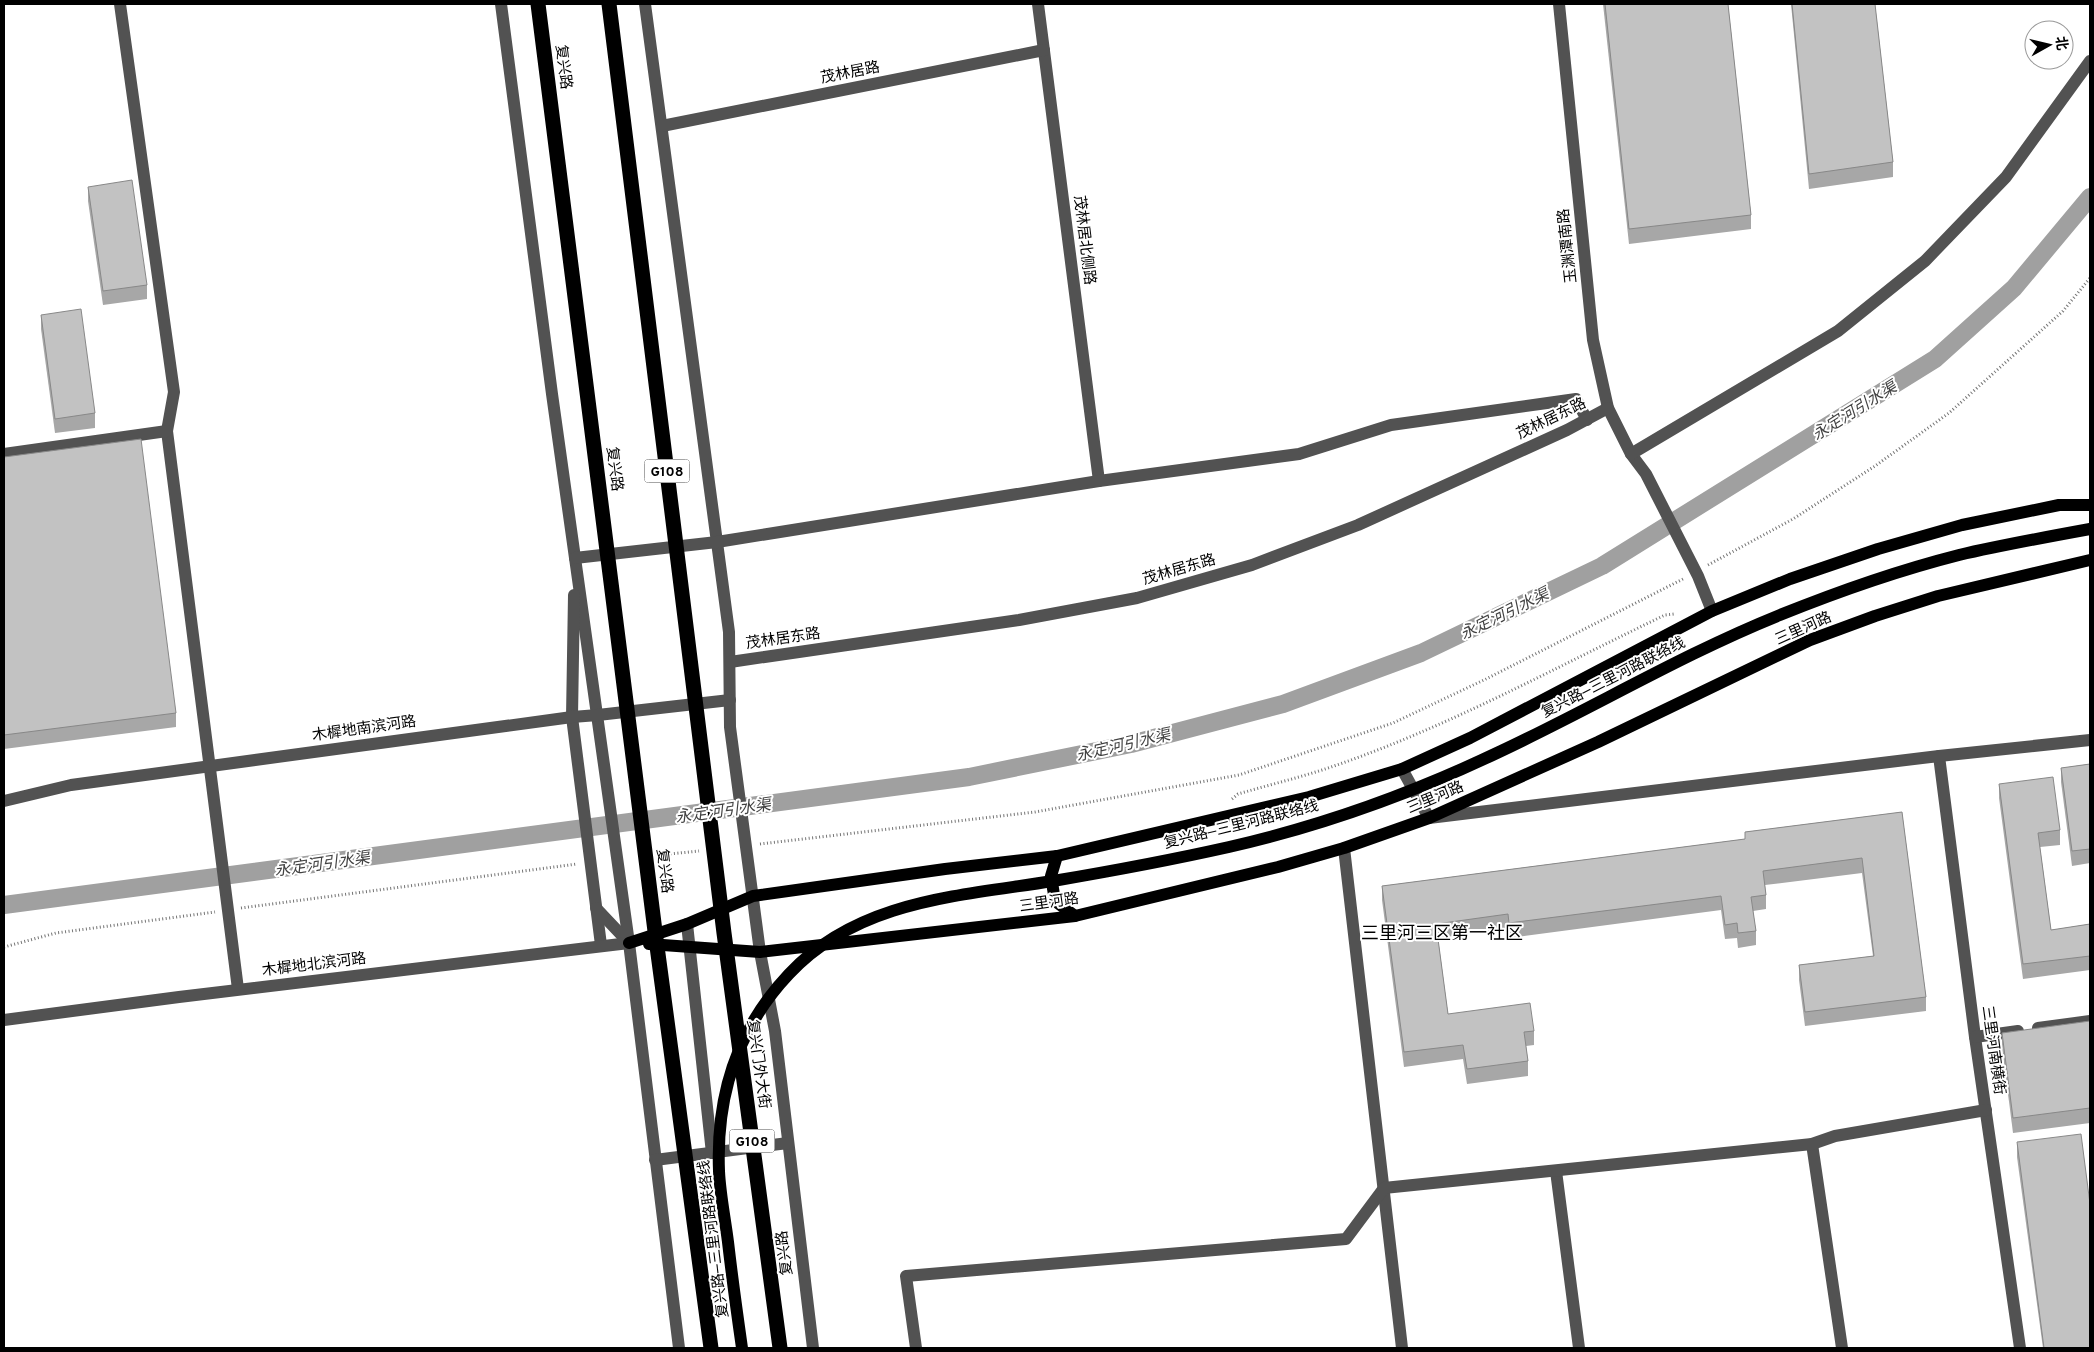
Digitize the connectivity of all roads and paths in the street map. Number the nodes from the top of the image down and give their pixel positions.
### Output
1 (120, 4) edge
2 (502, 4) edge
3 (538, 4) edge
4 (646, 4) edge
5 (1038, 4) edge
6 (1559, 4) edge
7 (610, 6) edge
8 (1044, 50) junction
9 (2090, 61) edge
10 (662, 126) junction
11 (2090, 278) edge
12 (1608, 408) junction
13 (1587, 420) junction
14 (167, 431) junction
15 (4, 454) edge
16 (1631, 454) junction
17 (1099, 481) junction
18 (2090, 505) edge
19 (2090, 530) edge
20 (717, 542) junction
21 (575, 558) junction
22 (2090, 560) edge
23 (1707, 566) dead end
24 (1694, 575) junction
25 (1712, 611) junction
26 (1684, 613) dead end
27 (730, 662) junction
28 (730, 700) junction
29 (598, 715) junction
30 (572, 717) junction
31 (2090, 740) edge
32 (1939, 756) junction
33 (209, 764) junction
34 (1402, 769) junction
35 (4, 801) edge
36 (1226, 804) dead end
37 (1430, 818) junction
38 (759, 844) dead end
39 (1344, 848) junction
40 (701, 851) dead end
41 (653, 856) dead end
42 (1057, 856) junction
43 (588, 869) junction
44 (753, 896) junction
45 (596, 908) junction
46 (232, 910) dead end
47 (222, 911) dead end
48 (1074, 916) junction
49 (687, 924) junction
50 (629, 943) junction
51 (601, 946) junction
52 (4, 947) edge
53 (690, 947) junction
54 (760, 952) junction
55 (238, 990) junction
56 (4, 1020) edge
57 (2090, 1021) edge
58 (1975, 1037) junction
59 (1986, 1110) junction
60 (788, 1143) junction
61 (1812, 1144) junction
62 (712, 1153) junction
63 (656, 1160) junction
64 (1556, 1171) junction
65 (1384, 1188) junction
66 (679, 1348) edge
67 (711, 1348) edge
68 (742, 1348) edge
69 (780, 1348) edge
70 (813, 1348) edge
71 (916, 1348) edge
72 (1402, 1348) edge
73 (1579, 1348) edge
74 (1842, 1348) edge
75 (2020, 1348) edge

1 - 14 street
2 - 21 street
3 - 67 highway, 复兴路
4 - 10 street
5 - 8 street, 茂林居北侧路
6 - 12 street, 玉渊潭南路
7 - 69 highway, 复兴门外大街 / G108
8 - 10 street, 茂林居路
8 - 17 street, 茂林居北侧路
9 - 16 street
10 - 20 street
11 - 23 path
12 - 13 street, 茂林居东路
12 - 16 street, 玉渊潭南路
13 - 17 street
13 - 27 street, 茂林居东路
14 - 15 street
14 - 33 street
16 - 24 street, 玉渊潭南路
17 - 20 street
18 - 25 main road
19 - 68 main road, 复兴路—三里河路联络线
20 - 21 street
20 - 27 street
21 - 29 street
21 - 30 street
22 - 37 main road, 三里河路
24 - 25 street, 玉渊潭南路
24 - 38 path
25 - 34 main road
26 - 36 path
27 - 28 street
28 - 29 street, 木樨地南滨河路
28 - 44 street, 复兴路
29 - 30 street, 木樨地南滨河路
29 - 50 street
30 - 33 street, 木樨地南滨河路
30 - 43 street
31 - 32 street
32 - 37 street
32 - 58 street, 三里河南横街
33 - 35 street, 木樨地南滨河路
33 - 55 street
34 - 37 street
34 - 42 main road
37 - 39 main road, 三里河路
39 - 48 main road, 三里河路
39 - 65 street
40 - 41 path
42 - 44 main road
42 - 48 main road
43 - 45 street
43 - 46 path
44 - 49 main road
44 - 54 street, 复兴路
45 - 50 street
45 - 51 street
47 - 52 path
48 - 54 main road, 三里河路
49 - 50 main road
49 - 53 street
50 - 51 street, 木樨地北滨河路
50 - 53 main road, 三里河路
50 - 63 street
51 - 55 street, 木樨地北滨河路
53 - 54 main road, 三里河路
53 - 62 street
54 - 60 street, 复兴路
55 - 56 street, 木樨地北滨河路
57 - 58 street
58 - 59 street, 三里河南横街
59 - 61 street
59 - 75 street, 三里河南横街
60 - 62 street
60 - 70 street, 复兴路
61 - 64 street
61 - 74 street
62 - 63 street
63 - 66 street
64 - 65 street
64 - 73 street
65 - 71 street
65 - 72 street

